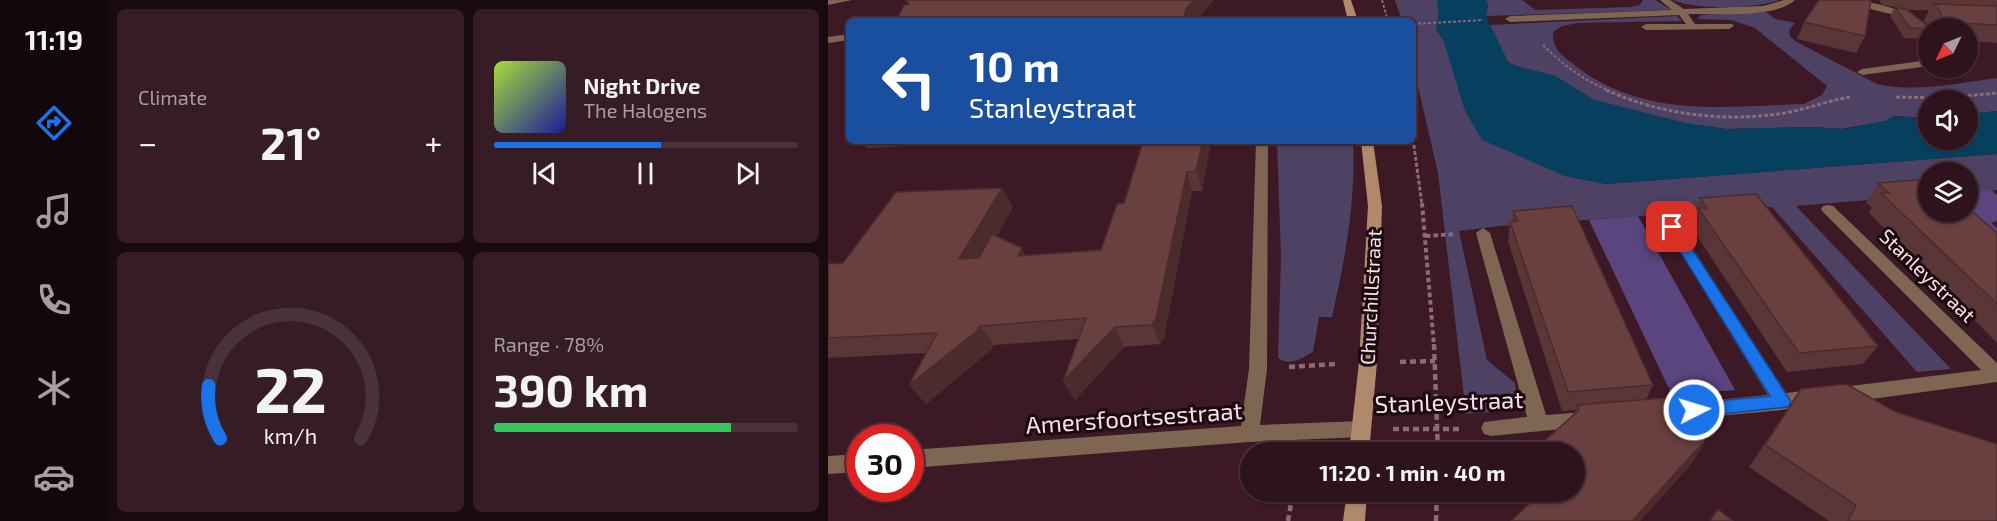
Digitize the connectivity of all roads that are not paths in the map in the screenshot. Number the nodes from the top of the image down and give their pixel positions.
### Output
1 (848, 0) edge
2 (1347, 0) edge
3 (1664, 0) edge
4 (1791, 0) edge
5 (1838, 0) edge
6 (830, 5) edge
7 (1682, 12) junction
8 (1906, 15) junction
9 (1929, 15) dead end
10 (1352, 18) edge
11 (1510, 19) road end
12 (1918, 22) edge
13 (1692, 26) junction
14 (1729, 26) dead end
15 (1646, 27) dead end
16 (846, 37) edge
17 (828, 40) edge
18 (1918, 64) edge
19 (1862, 72) dead end
20 (1262, 144) edge
21 (1367, 144) edge
22 (1828, 208) dead end
23 (1672, 227) dead end
24 (1483, 232) dead end
25 (1997, 375) edge
26 (1782, 402) junction
27 (1655, 414) edge
28 (1609, 418) edge
29 (1539, 424) junction
30 (1491, 428) road end
31 (1361, 429) junction
32 (1249, 434) junction
33 (1360, 442) edge
34 (924, 458) edge
35 (846, 464) edge
36 (828, 465) edge
37 (1356, 502) edge
38 (1354, 521) edge

1 - 6 street
2 - 10 street
3 - 7 street
4 - 7 street
5 - 8 street
7 - 11 street
7 - 13 street
8 - 9 street
8 - 12 street
13 - 14 street
13 - 15 street
16 - 17 street
18 - 19 street
20 - 32 street
21 - 31 street, Churchillstraat
22 - 25 street, Stanleystraat
23 - 26 street
24 - 29 street, Stanleystraat
25 - 26 street, Stanleystraat
26 - 27 street, Stanleystraat
28 - 29 street, Stanleystraat
29 - 30 street, Stanleystraat
31 - 32 street, Amersfoortsestraat
31 - 33 street, Churchillstraat
32 - 34 street, Amersfoortsestraat
35 - 36 street
37 - 38 street

